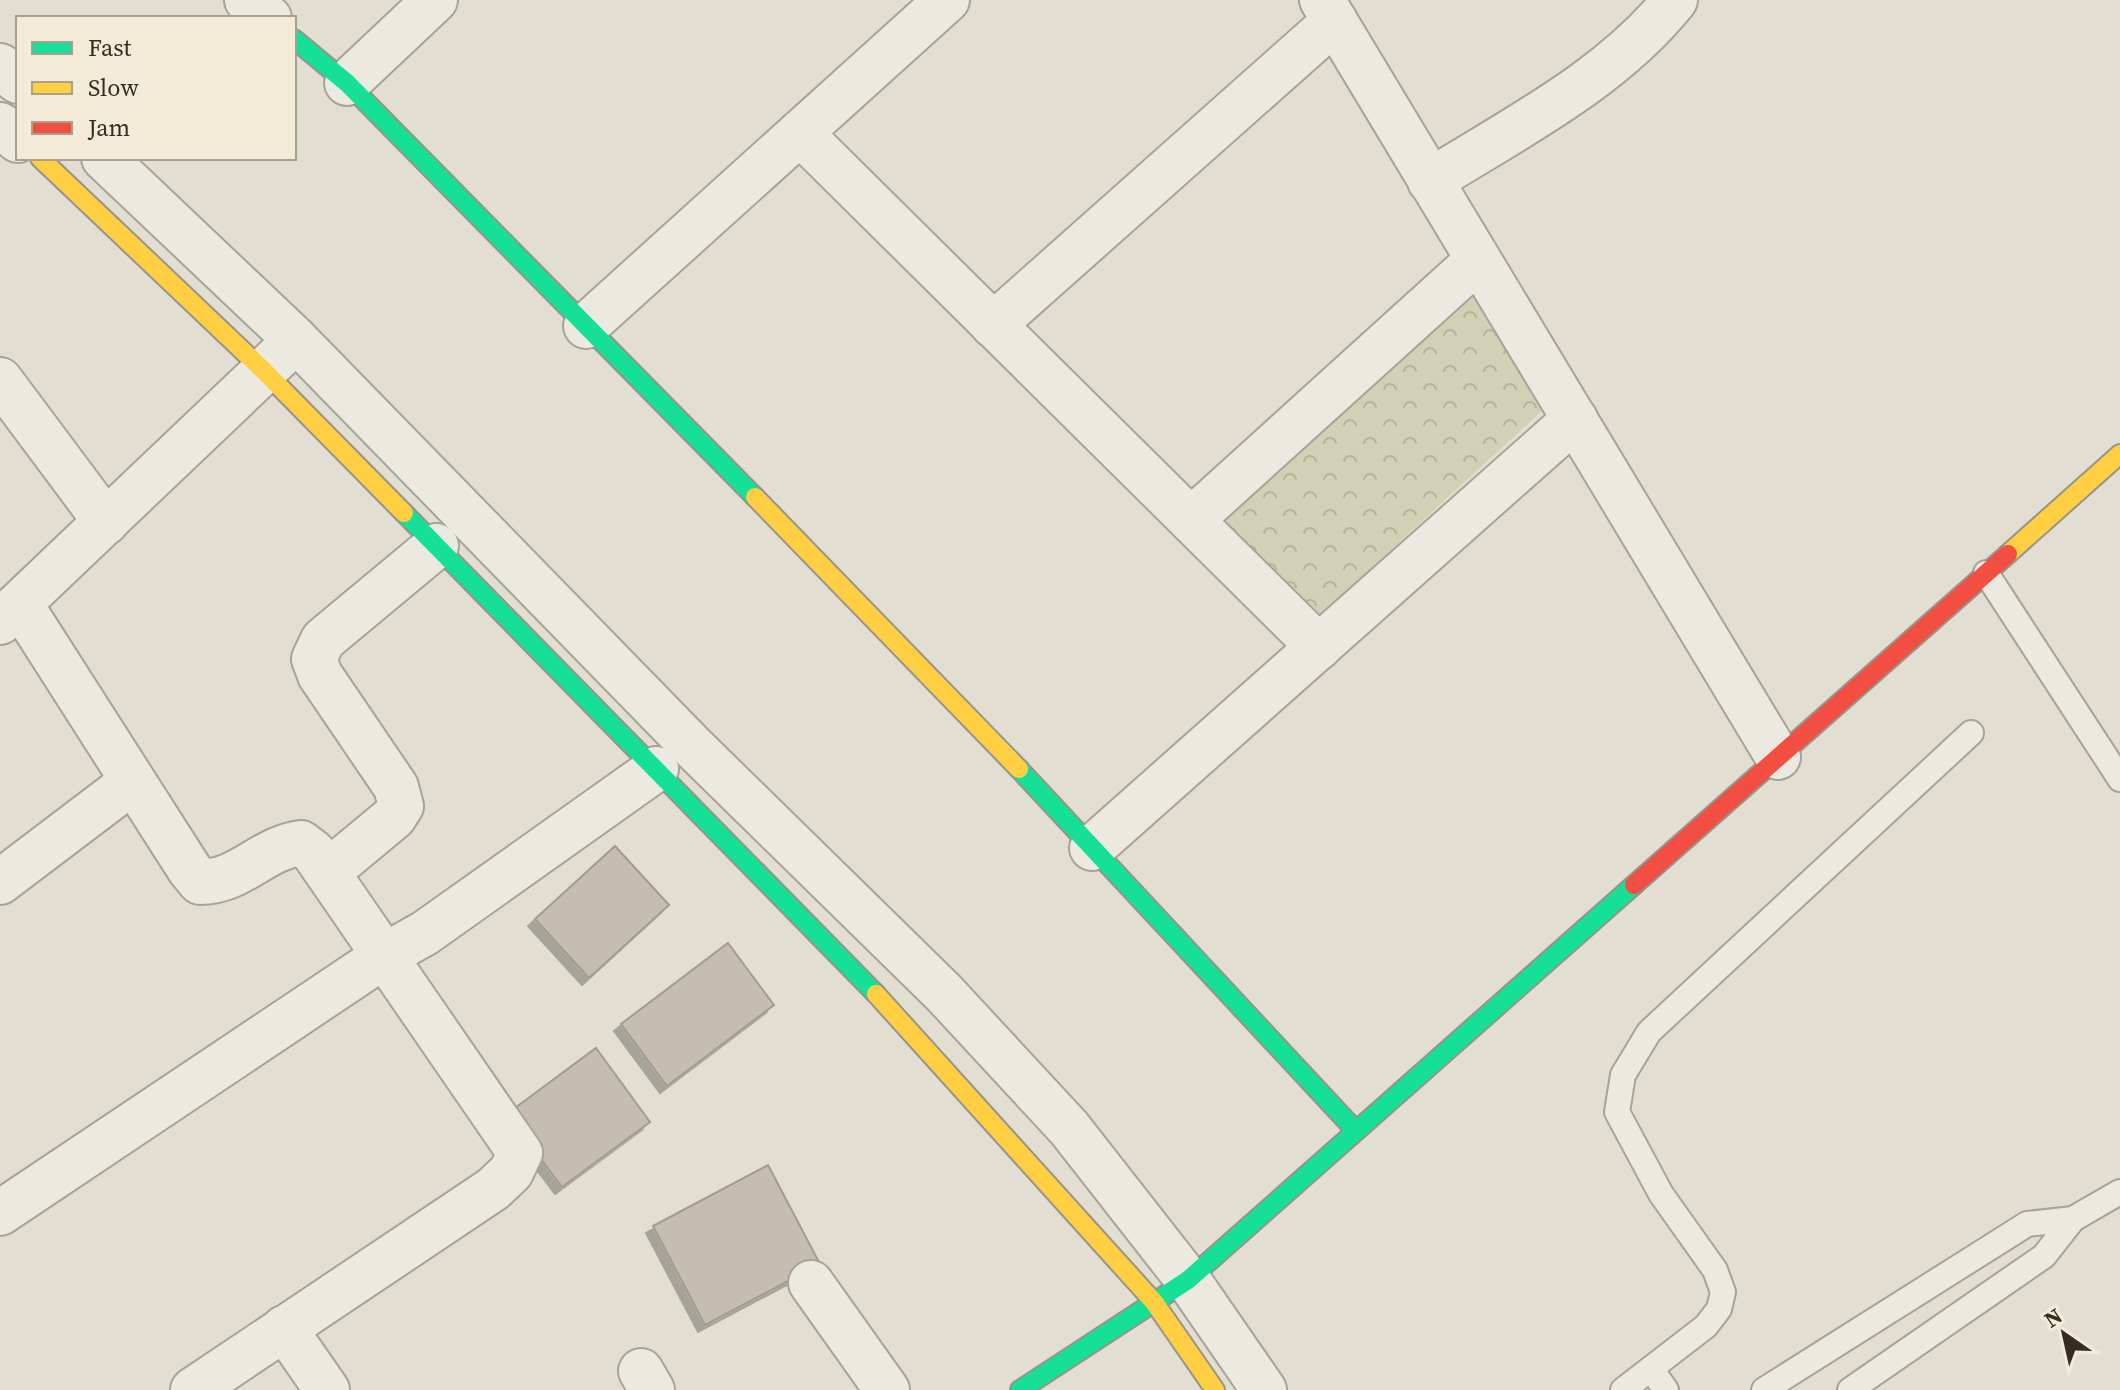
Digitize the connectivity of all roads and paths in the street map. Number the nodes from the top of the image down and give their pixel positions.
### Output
1 (247, 0) edge
2 (435, 0) edge
3 (947, 0) edge
4 (1675, 0) edge
5 (1328, 11) edge
6 (267, 16) edge
7 (296, 41) edge
8 (0, 66) edge
9 (16, 79) edge
10 (347, 83) junction
11 (0, 125) edge
12 (800, 133) junction
13 (16, 138) edge
14 (42, 160) edge
15 (106, 160) edge
16 (1430, 181) junction
17 (1478, 260) junction
18 (993, 325) junction
19 (586, 326) junction
20 (296, 340) junction
21 (263, 370) junction
22 (0, 380) edge
23 (1575, 419) junction
24 (2120, 454) edge
25 (1191, 520) junction
26 (106, 522) junction
27 (436, 546) junction
28 (1986, 573) junction
29 (10, 613) edge
30 (1319, 647) junction
31 (1971, 733) dead end
32 (1778, 757) junction
33 (656, 769) junction
34 (2120, 779) edge
35 (132, 782) junction
36 (1092, 848) junction
37 (329, 871) junction
38 (0, 882) edge
39 (384, 956) junction
40 (1356, 1131) junction
41 (2120, 1192) edge
42 (0, 1213) edge
43 (2073, 1219) junction
44 (811, 1283) dead end
45 (1171, 1291) junction
46 (284, 1328) junction
47 (1651, 1369) junction
48 (193, 1390) edge
49 (327, 1390) edge
50 (887, 1390) edge
51 (1020, 1390) edge
52 (1215, 1390) edge
53 (1264, 1390) edge
54 (1623, 1390) edge
55 (1666, 1390) edge
56 (1764, 1390) edge
57 (1850, 1390) edge

1 - 6 street
2 - 10 street
3 - 12 street
4 - 16 street
5 - 16 street
5 - 18 street
7 - 10 street
8 - 9 street
10 - 19 street
11 - 13 street
12 - 18 street
12 - 19 street
14 - 21 street
15 - 20 street
16 - 17 street
17 - 23 street
17 - 25 street
18 - 25 street
19 - 36 street
20 - 21 street
20 - 45 street
21 - 26 street
21 - 27 street
22 - 26 street
23 - 30 street
23 - 32 street
24 - 28 street
25 - 30 street
26 - 29 street
27 - 33 street
27 - 37 street
28 - 32 street
28 - 34 lane
29 - 35 street
30 - 36 street
31 - 47 lane
32 - 40 street
33 - 39 street
33 - 45 street
35 - 37 street
35 - 38 street
36 - 40 street
37 - 39 street
39 - 42 street
39 - 46 street
40 - 45 street
41 - 43 lane
43 - 56 lane
43 - 57 lane
44 - 50 street
45 - 51 street
45 - 52 street
45 - 53 street
46 - 48 street
46 - 49 street
47 - 54 lane
47 - 55 lane

